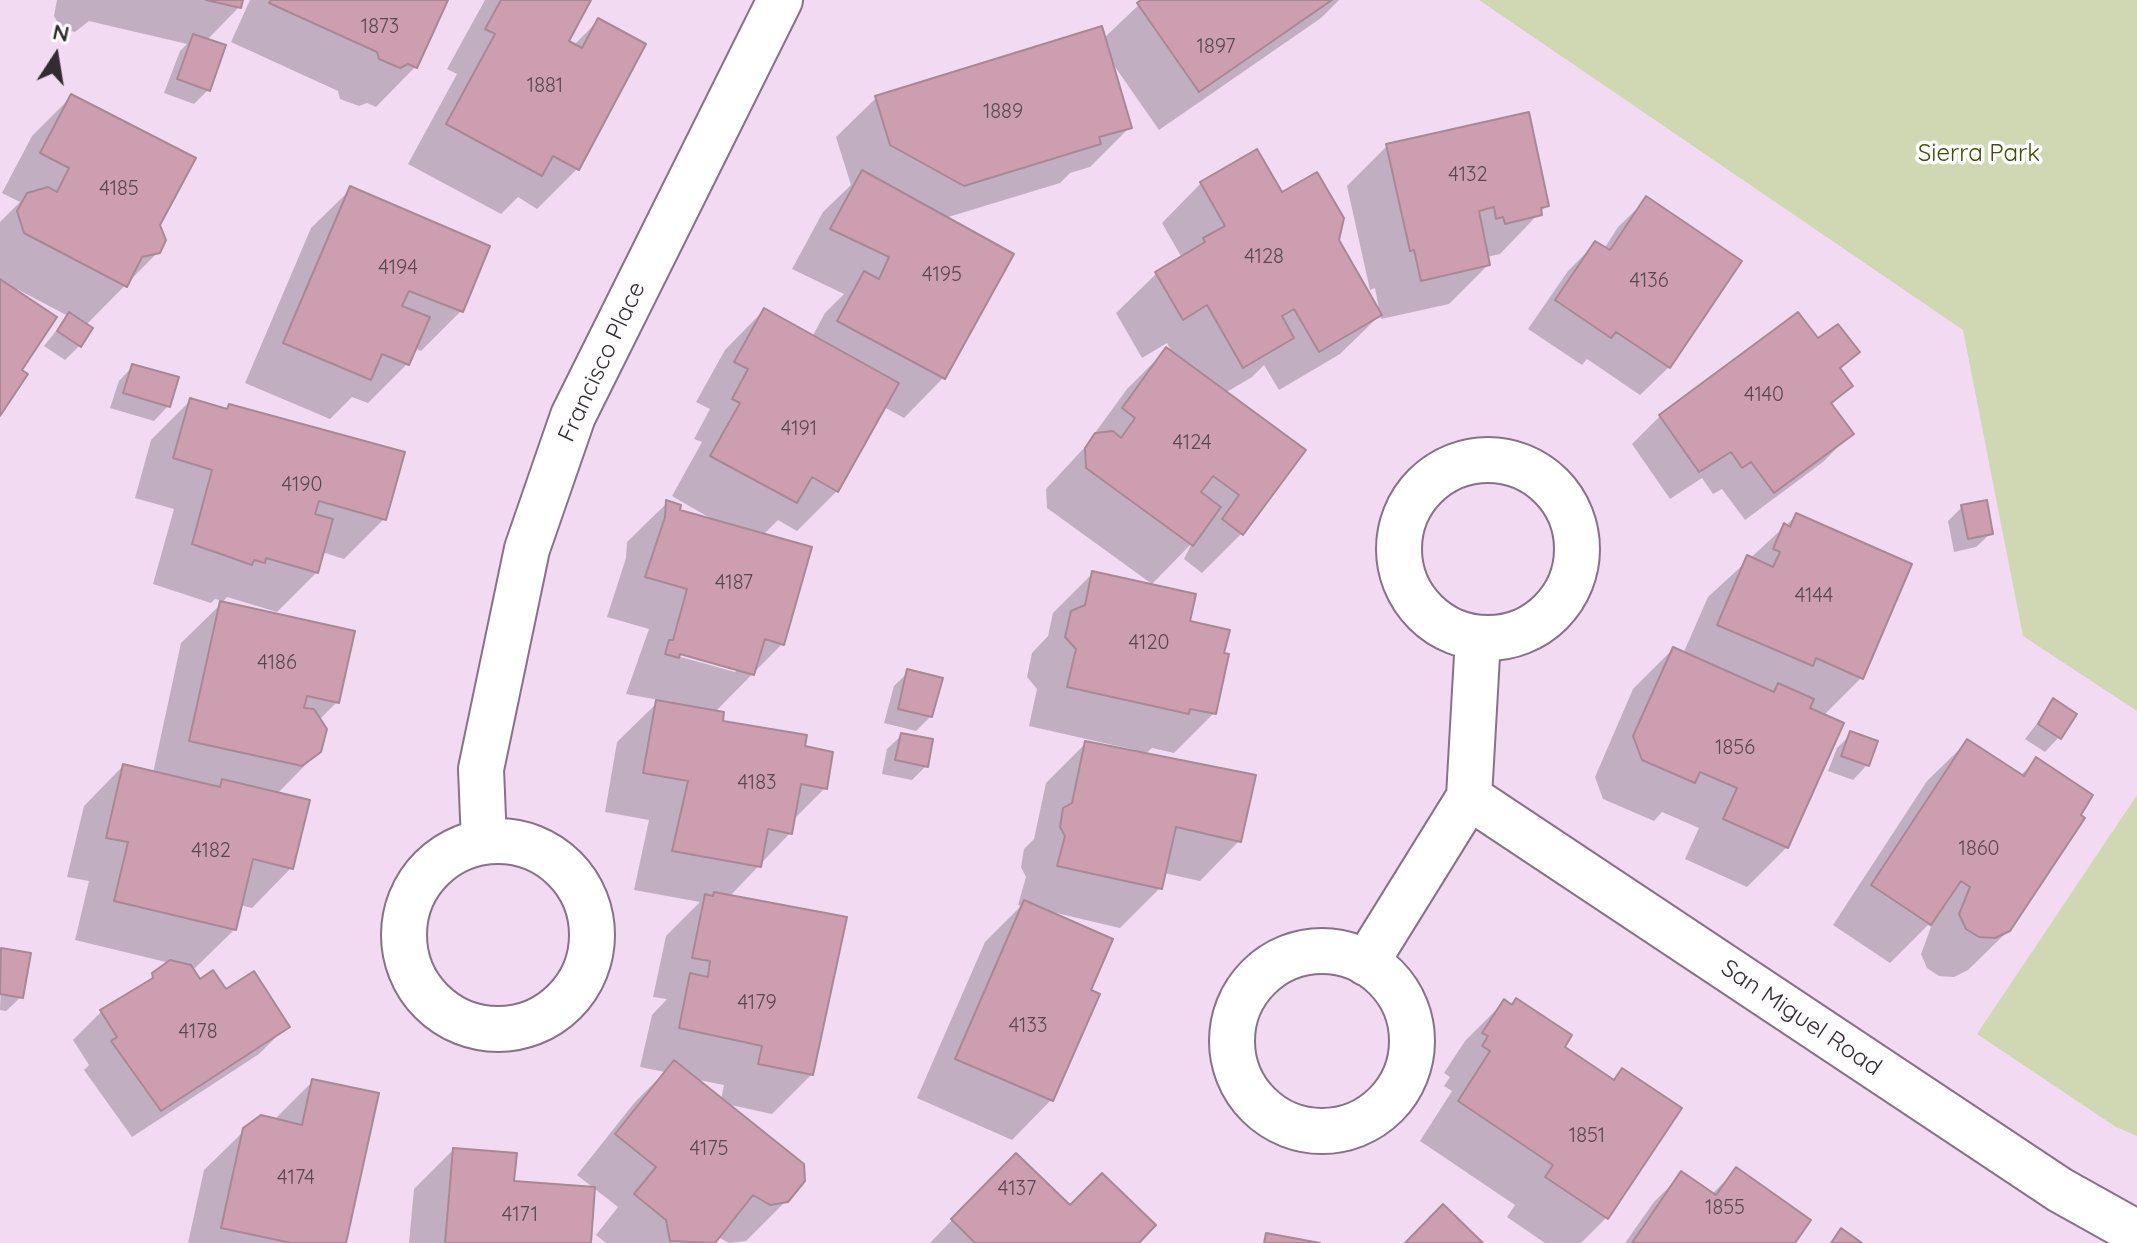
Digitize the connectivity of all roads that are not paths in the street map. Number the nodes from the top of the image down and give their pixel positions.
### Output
1 (780, 0) edge
2 (1478, 638) junction
3 (1469, 797) junction
4 (484, 842) junction
5 (1366, 963) junction
6 (2137, 1233) edge

1 - 4 street, Francisco Place
2 - 2 street
2 - 3 street
3 - 5 street
3 - 6 street, San Miguel Road
4 - 4 street
5 - 5 street

